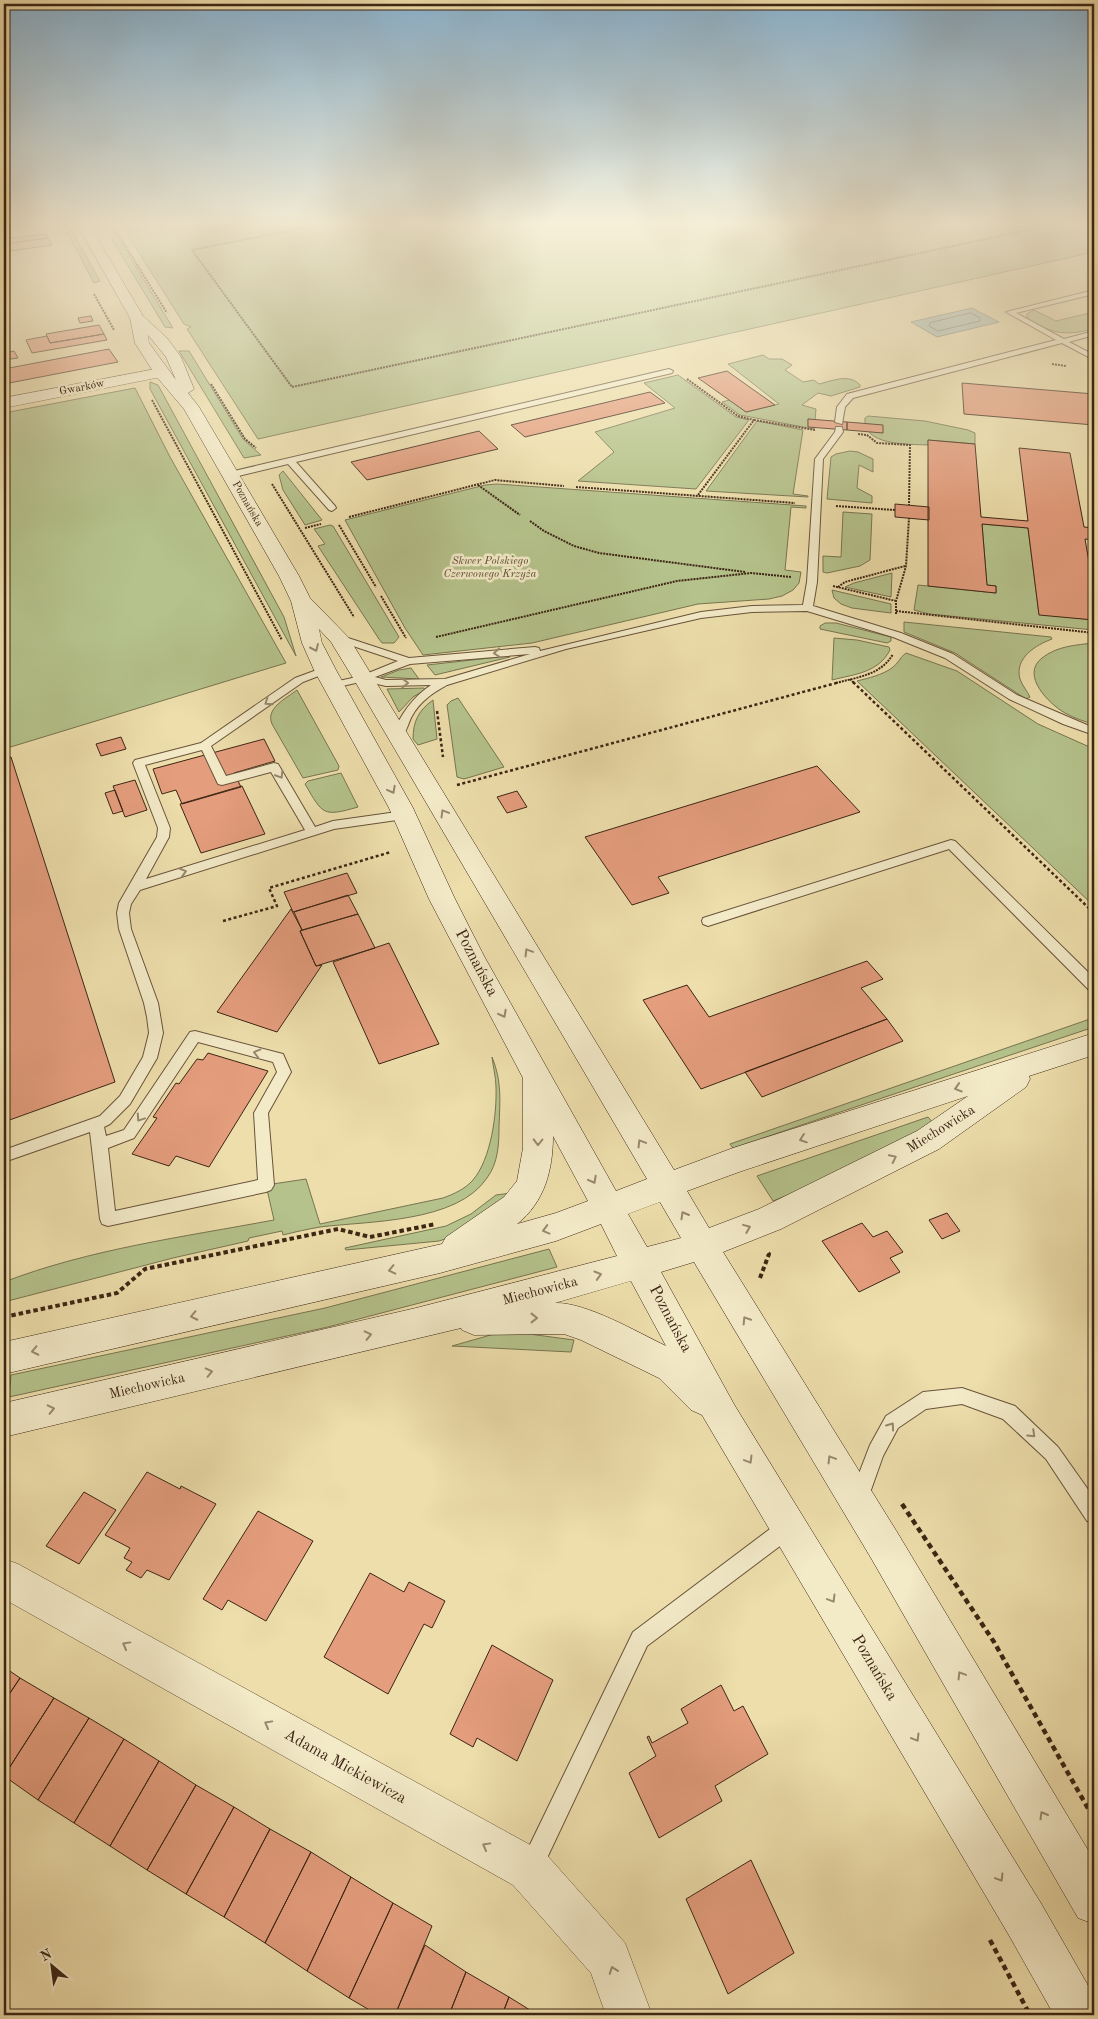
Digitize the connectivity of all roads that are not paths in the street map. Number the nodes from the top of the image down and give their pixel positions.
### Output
1 (137, 320) edge
2 (140, 320) edge
3 (1025, 320) edge
4 (1094, 333) edge
5 (1062, 341) junction
6 (1094, 358) edge
7 (669, 371) dead end
8 (161, 373) junction
9 (4, 403) edge
10 (191, 407) junction
11 (290, 461) junction
12 (230, 474) junction
13 (332, 508) dead end
14 (301, 601) junction
15 (808, 608) junction
16 (339, 638) junction
17 (563, 647) junction
18 (408, 661) junction
19 (329, 678) junction
20 (364, 678) junction
21 (446, 682) junction
22 (1094, 732) edge
23 (398, 735) junction
24 (205, 745) junction
25 (404, 815) junction
26 (312, 832) junction
27 (136, 887) junction
28 (708, 921) dead end
29 (1094, 986) edge
30 (1094, 1044) edge
31 (1038, 1063) junction
32 (536, 1076) junction
33 (96, 1125) junction
34 (100, 1145) junction
35 (4, 1156) edge
36 (667, 1185) junction
37 (609, 1209) junction
38 (701, 1246) junction
39 (440, 1259) junction
40 (640, 1264) junction
41 (416, 1324) junction
42 (4, 1358) edge
43 (724, 1418) junction
44 (4, 1420) edge
45 (857, 1502) junction
46 (1094, 1514) edge
47 (789, 1527) junction
48 (4, 1578) edge
49 (529, 1870) junction
50 (1094, 1902) edge
51 (630, 2015) edge
52 (1079, 2015) edge

1 - 8 main road, Poznańska
2 - 10 main road, Poznańska
3 - 5 lane
4 - 5 lane
5 - 6 lane
5 - 15 lane
7 - 11 lane
8 - 9 main road, Gwarków
8 - 10 main road, Poznańska
10 - 12 main road, Poznańska
11 - 12 lane
11 - 13 lane
12 - 14 main road, Poznańska
14 - 16 main road, Poznańska
14 -> 19 main road, Poznańska
15 - 17 lane
15 - 22 lane
16 - 18 lane
16 - 20 main road, Poznańska
17 -> 18 lane
17 - 21 lane
18 - 20 lane
19 - 20 lane
19 -> 24 lane
19 -> 25 main road, Poznańska
20 -> 21 lane
20 - 23 main road, Poznańska
21 - 23 lane
36 -> 23 main road, Poznańska
24 -> 26 lane
24 - 27 lane
25 - 26 lane
25 -> 32 main road, Poznańska
27 -> 26 lane
27 - 33 lane
28 - 29 lane
30 - 31 main road, Miechowicka
31 -> 36 main road, Miechowicka
38 -> 31 main road, Miechowicka
32 -> 37 main road, Poznańska
32 -> 39 main road
33 - 34 lane
33 - 35 lane
34 -> 34 lane
36 - 37 main road, Miechowicka
38 -> 36 main road, Poznańska
37 -> 39 main road, Miechowicka
37 - 40 main road, Poznańska
38 - 40 main road, Miechowicka
45 -> 38 main road, Poznańska
39 -> 42 main road, Miechowicka
41 -> 40 main road, Miechowicka
40 - 43 main road, Poznańska
41 -> 43 main road
44 -> 41 main road, Miechowicka
43 -> 47 main road, Poznańska
45 -> 46 lane
50 -> 45 main road, Poznańska
47 - 49 lane
47 -> 52 main road, Poznańska
49 -> 48 main road, Adama Mickiewicza
51 -> 49 main road, Adama Mickiewicza

